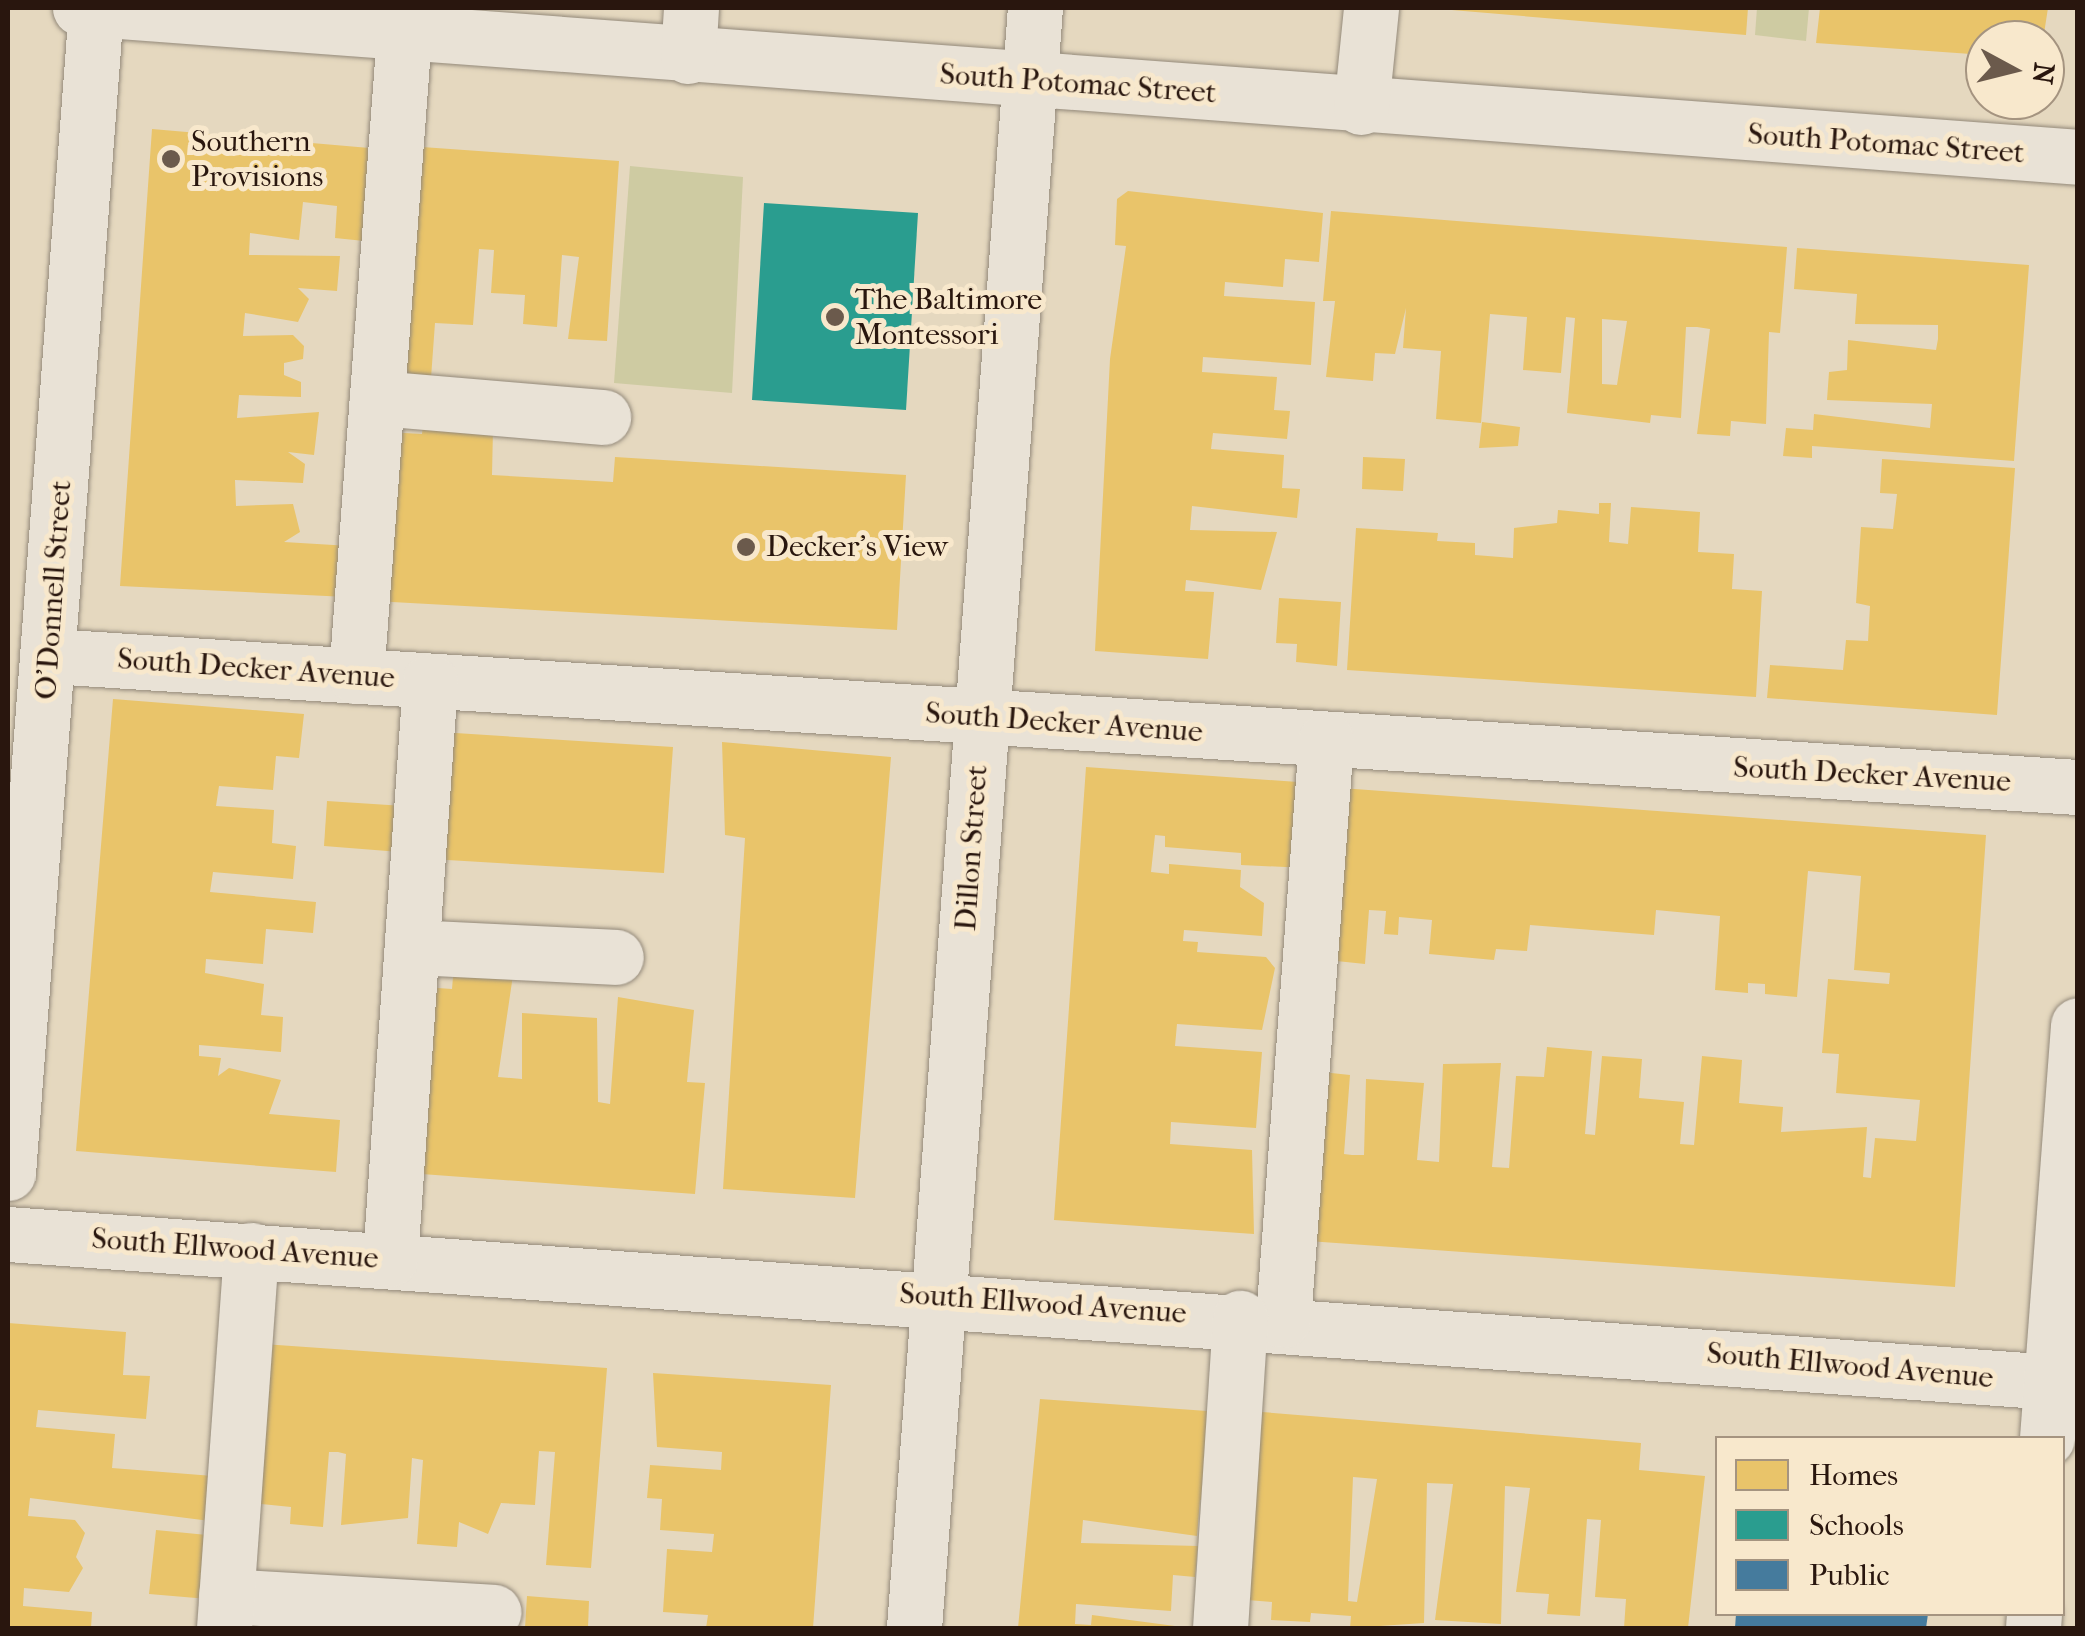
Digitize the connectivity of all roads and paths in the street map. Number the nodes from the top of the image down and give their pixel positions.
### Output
1 (90, 8) edge
2 (1035, 8) edge
3 (1370, 8) edge
4 (405, 20) edge
5 (689, 32) edge
6 (1028, 79) junction
7 (1361, 107) junction
8 (2078, 157) edge
9 (377, 398) junction
10 (604, 417) dead end
11 (51, 656) junction
12 (356, 676) junction
13 (430, 681) junction
14 (982, 717) junction
15 (1326, 740) junction
16 (2078, 787) edge
17 (412, 947) junction
18 (616, 958) dead end
19 (2078, 1025) edge
20 (8, 1173) edge
21 (8, 1234) edge
22 (251, 1250) junction
23 (390, 1259) junction
24 (938, 1297) junction
25 (1261, 1319) junction
26 (2064, 1383) edge
27 (2048, 1436) edge
28 (225, 1612) edge
29 (494, 1612) dead end
30 (914, 1628) edge
31 (1220, 1628) edge

1 - 4 street, South Potomac Street
1 - 11 street, O'Donnell Street
2 - 6 street, Dillon Street
3 - 7 street
4 - 5 street, South Potomac Street
4 - 9 street
5 - 6 street, South Potomac Street
6 - 7 street, South Potomac Street
6 - 14 street, Dillon Street
7 - 8 street, South Potomac Street
9 - 10 street
9 - 12 street
11 - 12 street, South Decker Avenue
11 - 20 street, O'Donnell Street
12 - 13 street, South Decker Avenue
13 - 14 street, South Decker Avenue
13 - 17 street
14 - 15 street, South Decker Avenue
14 - 24 street, Dillon Street
15 - 16 street, South Decker Avenue
15 - 25 street
17 - 18 street
17 - 23 street
19 - 26 street
21 - 22 street, South Ellwood Avenue
22 - 23 street, South Ellwood Avenue
22 - 28 street
23 - 24 street, South Ellwood Avenue
24 - 25 street, South Ellwood Avenue
24 - 30 street, Dillon Street
25 - 26 street, South Ellwood Avenue
25 - 31 street
26 - 27 street
28 - 29 street

